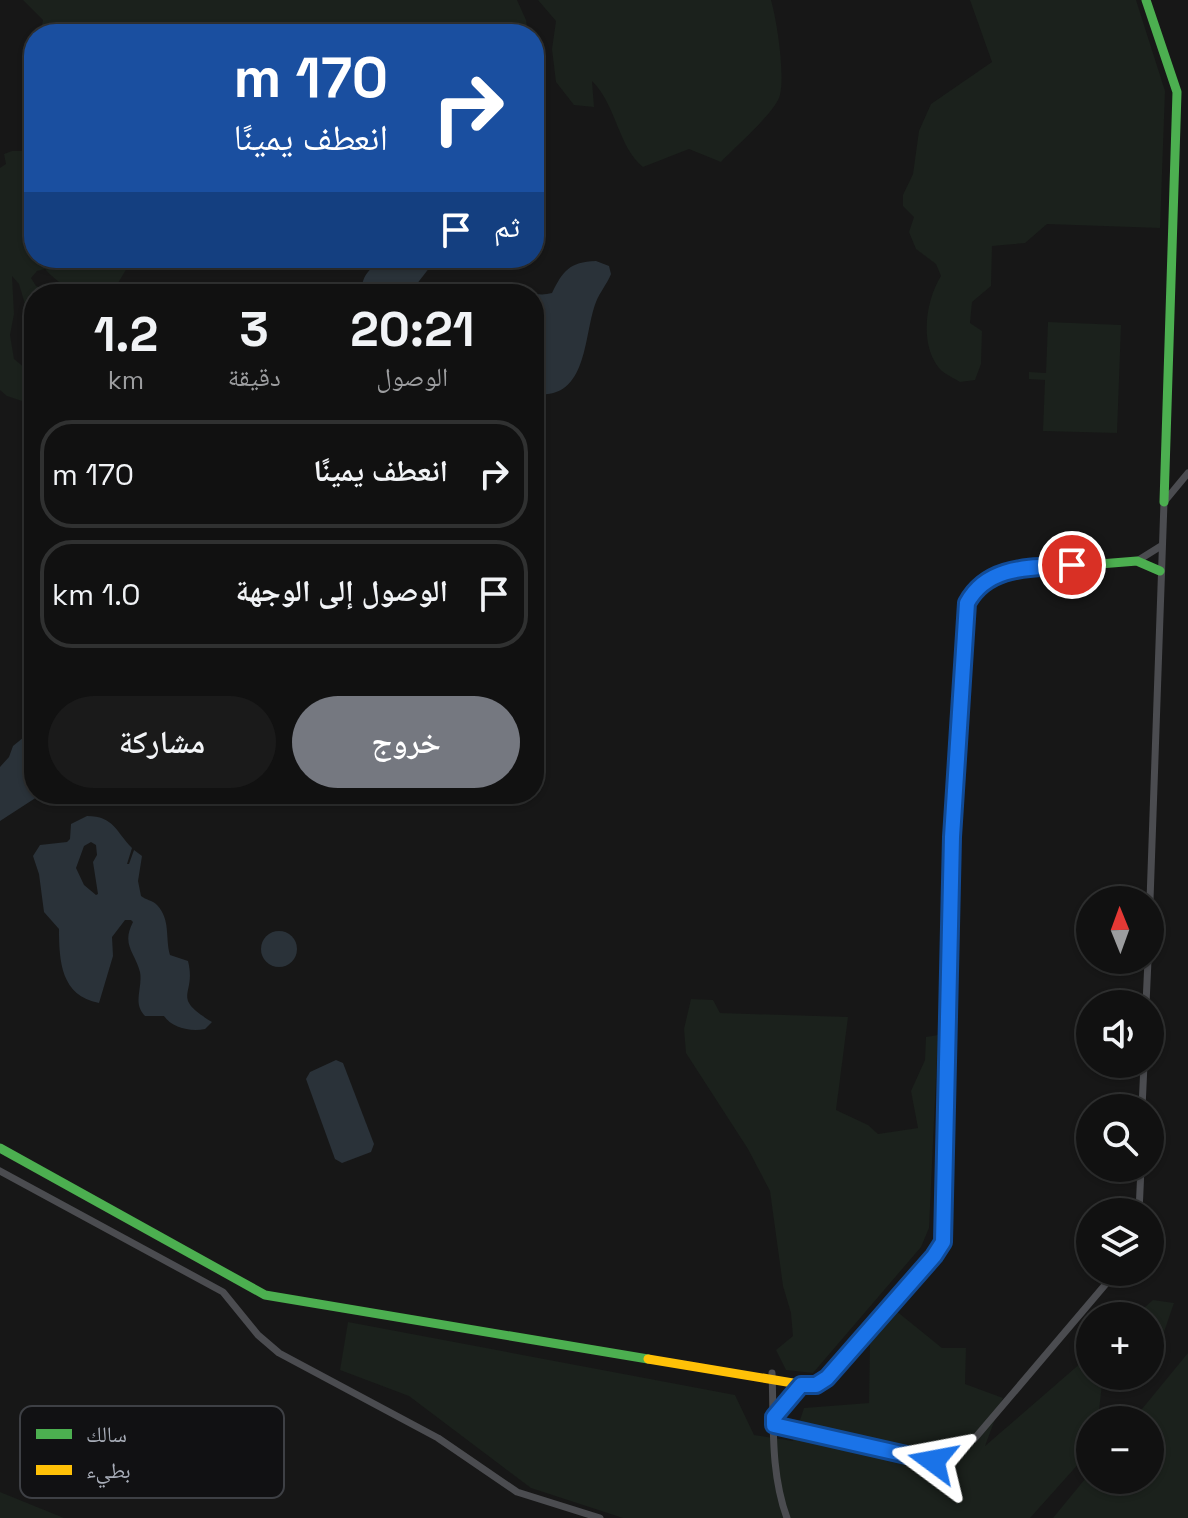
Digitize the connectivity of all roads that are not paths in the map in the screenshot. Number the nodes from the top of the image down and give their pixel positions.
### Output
1 (1146, 0) edge
2 (1188, 473) edge
3 (1164, 502) junction
4 (1161, 546) junction
5 (1137, 561) junction
6 (1160, 571) junction
7 (1150, 886) edge
8 (0, 1148) edge
9 (0, 1171) edge
10 (1104, 1286) edge
11 (772, 1376) junction
12 (801, 1385) junction
13 (774, 1421) junction
14 (600, 1518) edge
15 (787, 1518) edge

1 - 3 street
2 - 3 street
3 - 4 street
4 - 5 street
4 - 6 street
5 - 6 street
5 - 12 street
6 - 7 street
8 - 11 street
9 - 14 street
10 - 13 street
11 - 12 street
11 - 13 street
12 - 13 street
13 - 15 street

